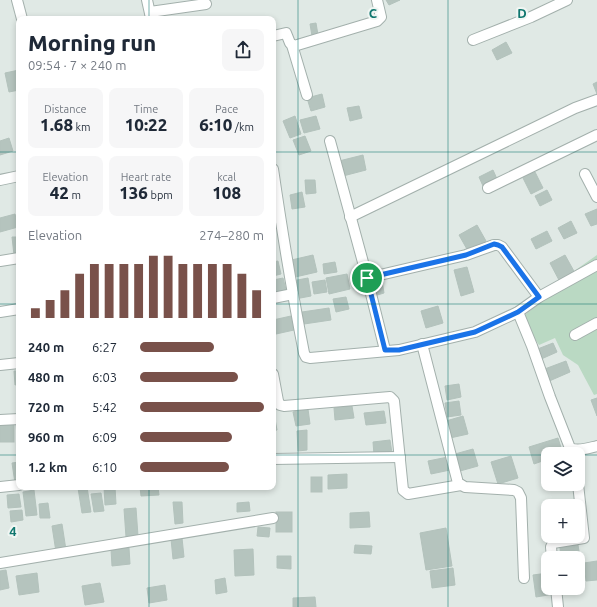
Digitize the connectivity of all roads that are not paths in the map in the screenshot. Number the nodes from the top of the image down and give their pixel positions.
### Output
1 (17, 0) edge
2 (147, 0) edge
3 (377, 0) edge
4 (567, 0) edge
5 (206, 4) dead end
6 (21, 16) edge
7 (151, 16) edge
8 (276, 35) edge
9 (473, 40) dead end
10 (292, 45) junction
11 (307, 95) dead end
12 (597, 100) edge
13 (597, 135) edge
14 (330, 141) dead end
15 (585, 174) dead end
16 (16, 177) edge
17 (0, 180) edge
18 (488, 188) dead end
19 (276, 190) edge
20 (597, 197) edge
21 (350, 217) junction
22 (16, 258) edge
23 (0, 261) edge
24 (597, 265) edge
25 (367, 278) junction
26 (293, 294) junction
27 (276, 297) edge
28 (539, 297) junction
29 (16, 309) edge
30 (0, 312) edge
31 (518, 312) junction
32 (597, 323) edge
33 (575, 335) dead end
34 (422, 344) junction
35 (385, 350) junction
36 (16, 363) edge
37 (0, 365) edge
38 (276, 391) edge
39 (16, 419) edge
40 (0, 420) edge
41 (597, 446) edge
42 (570, 447) edge
43 (585, 449) edge
44 (400, 457) junction
45 (276, 459) edge
46 (16, 485) edge
47 (461, 485) junction
48 (0, 487) edge
49 (579, 491) edge
50 (272, 518) dead end
51 (551, 551) edge
52 (0, 563) edge
53 (524, 578) dead end
54 (557, 595) edge
55 (558, 607) edge

1 - 6 street
2 - 7 street
3 - 10 street
4 - 9 street
5 - 7 street
8 - 10 street
10 - 11 street
12 - 21 street
13 - 18 street
14 - 21 street
15 - 20 street
16 - 17 street
19 - 26 street
21 - 25 street
22 - 23 street
24 - 28 street
25 - 28 street
25 - 35 street
26 - 27 street
26 - 35 street
28 - 31 street
29 - 30 street
31 - 34 street
31 - 42 street
32 - 33 street
34 - 35 street
34 - 47 street
36 - 37 street
38 - 44 street
39 - 40 street
41 - 43 street
44 - 45 street
44 - 47 street
46 - 48 street
47 - 53 street
49 - 51 street
50 - 52 street
54 - 55 street

